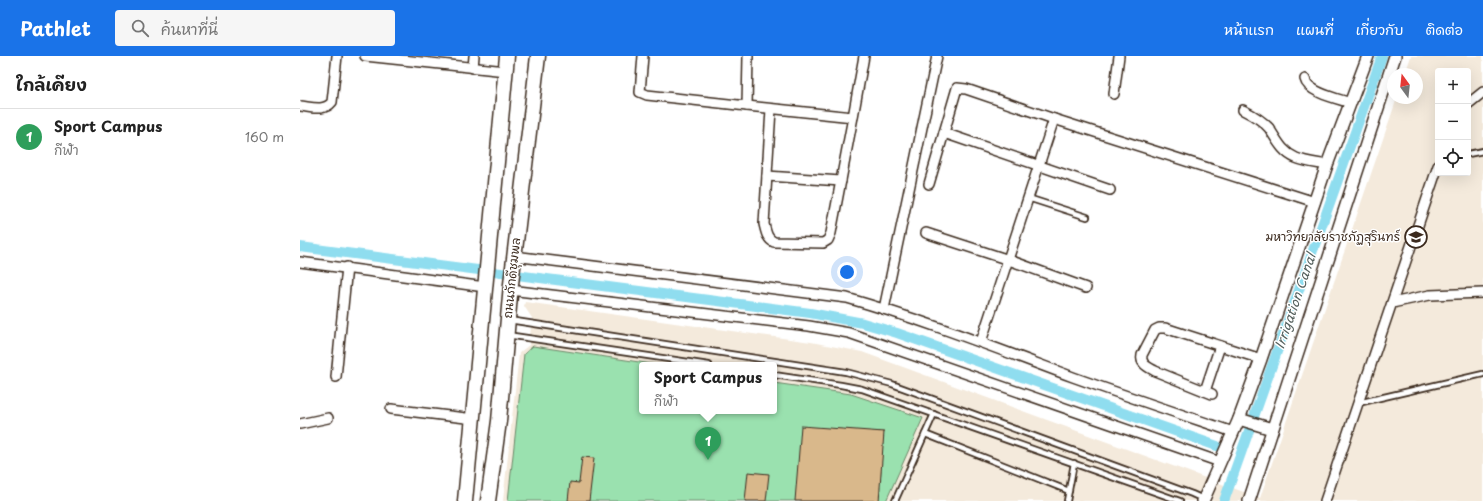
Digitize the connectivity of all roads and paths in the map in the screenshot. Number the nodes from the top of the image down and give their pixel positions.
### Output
1 (337, 56) edge
2 (365, 56) edge
3 (474, 56) edge
4 (507, 56) edge
5 (538, 56) edge
6 (643, 56) edge
7 (748, 56) edge
8 (864, 56) edge
9 (937, 56) edge
10 (1119, 56) edge
11 (1368, 56) edge
12 (1395, 56) edge
13 (473, 68) junction
14 (506, 71) junction
15 (1305, 80) dead end
16 (1483, 92) edge
17 (1114, 94) dead end
18 (1351, 102) junction
19 (1471, 102) edge
20 (300, 106) edge
21 (747, 106) junction
22 (772, 109) junction
23 (1243, 110) dead end
24 (853, 117) junction
25 (1054, 119) junction
26 (944, 133) junction
27 (1483, 150) edge
28 (1471, 153) edge
29 (1039, 164) junction
30 (1327, 165) junction
31 (1435, 175) edge
32 (767, 176) junction
33 (841, 181) junction
34 (928, 184) dead end
35 (1110, 190) dead end
36 (1028, 198) junction
37 (1315, 202) junction
38 (1087, 217) dead end
39 (926, 233) dead end
40 (514, 259) junction
41 (1009, 260) junction
42 (300, 262) edge
43 (347, 267) junction
44 (486, 283) junction
45 (511, 287) junction
46 (1086, 288) dead end
47 (1483, 293) edge
48 (1392, 303) junction
49 (884, 309) junction
50 (507, 320) junction
51 (506, 334) junction
52 (981, 342) junction
53 (1220, 346) junction
54 (1260, 359) junction
55 (689, 362) edge
56 (1483, 374) edge
57 (777, 375) edge
58 (336, 377) dead end
59 (1358, 403) junction
60 (391, 409) dead end
61 (934, 414) junction
62 (328, 418) dead end
63 (474, 419) junction
64 (1241, 419) junction
65 (300, 424) edge
66 (1268, 428) junction
67 (1233, 432) junction
68 (925, 434) junction
69 (1220, 462) junction
70 (1074, 463) junction
71 (1069, 491) junction
72 (465, 501) edge
73 (488, 501) edge
74 (896, 501) edge
75 (1067, 501) edge
76 (1180, 501) edge
77 (1203, 501) edge
78 (1249, 501) edge
79 (1325, 501) edge

1 - 20 street
2 - 13 street
3 - 13 street
4 - 14 main road
5 - 40 main road, ถนนภักดีชุมพล
6 - 21 street
7 - 21 street
8 - 24 street
9 - 49 street
10 - 17 street
11 - 18 street
12 - 66 street
13 - 14 street
14 - 44 main road
15 - 18 street
16 - 19 street
18 - 30 street
21 - 22 street
22 - 24 street
22 - 32 street
23 - 30 street
24 - 33 street
25 - 26 street
25 - 29 street
25 - 37 street
26 - 29 street
26 - 34 street
27 - 28 lane
29 - 35 street
29 - 36 street
30 - 37 street
31 - 48 street
32 - 33 street
32 - 33 street
36 - 38 lane
36 - 41 street
37 - 54 street
39 - 41 street
40 - 45 main road, ถนนภักดีชุมพล
40 - 49 street
41 - 46 street
41 - 52 street
42 - 43 street
43 - 44 street
43 - 58 street
44 - 63 main road
45 - 50 main road, ถนนภักดีชุมพล
45 - 69 street
47 - 48 street
48 - 59 street
49 - 52 street
50 - 51 main road, ถนนภักดีชุมพล
50 - 77 lane
51 - 55 lane
51 - 73 main road, ถนนภักดีชุมพล
52 - 67 street
53 - 53 street
53 - 54 street
54 - 64 street
56 - 59 lane
57 - 61 lane
59 - 79 street
60 - 63 street
61 - 68 lane
61 - 70 lane
62 - 65 street
63 - 72 main road
64 - 66 street
64 - 67 street
66 - 78 street
67 - 69 street
68 - 71 lane
68 - 74 lane
69 - 77 street
70 - 71 lane
70 - 76 lane
71 - 75 lane

